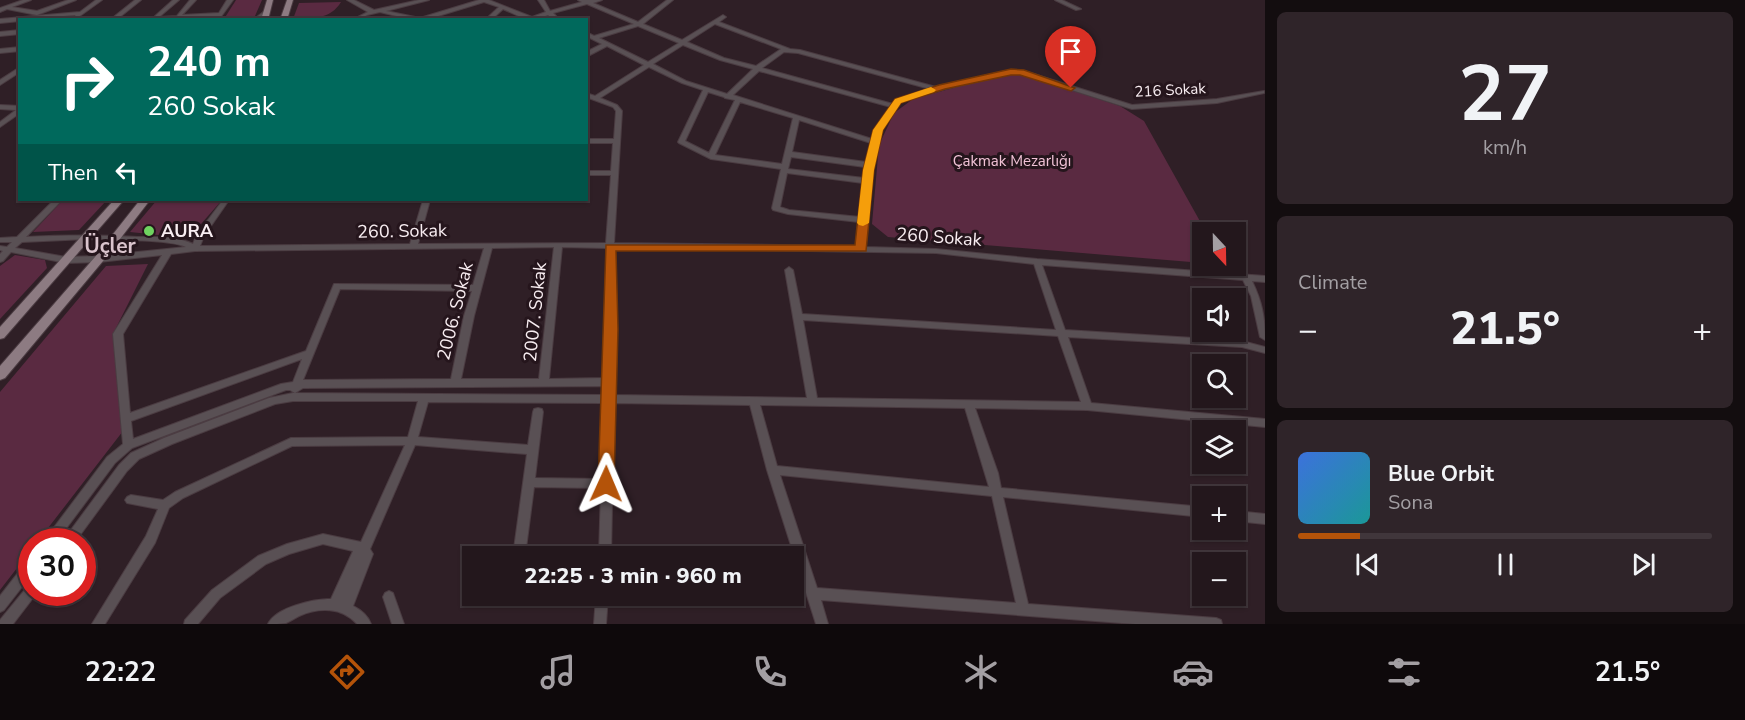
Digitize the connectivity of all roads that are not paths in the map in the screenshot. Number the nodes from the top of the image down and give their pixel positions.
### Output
1 (28, 0) edge
2 (73, 0) edge
3 (99, 0) edge
4 (138, 0) edge
5 (176, 0) edge
6 (193, 0) edge
7 (230, 0) edge
8 (270, 0) edge
9 (290, 0) edge
10 (350, 0) edge
11 (426, 0) edge
12 (484, 0) edge
13 (541, 0) edge
14 (599, 0) edge
15 (655, 0) edge
16 (1058, 0) edge
17 (417, 1) edge
18 (583, 1) edge
19 (668, 1) edge
20 (7, 8) junction
21 (501, 8) junction
22 (1078, 9) dead end
23 (0, 10) edge
24 (376, 11) junction
25 (548, 12) junction
26 (81, 13) junction
27 (179, 16) junction
28 (265, 16) edge
29 (219, 17) edge
30 (364, 17) edge
31 (723, 17) dead end
32 (30, 18) edge
33 (75, 18) edge
34 (115, 18) edge
35 (154, 18) edge
36 (284, 18) edge
37 (416, 18) edge
38 (425, 18) edge
39 (489, 18) edge
40 (527, 18) edge
41 (533, 18) edge
42 (556, 18) edge
43 (18, 19) edge
44 (0, 21) edge
45 (714, 22) junction
46 (639, 24) junction
47 (18, 32) edge
48 (0, 34) edge
49 (590, 36) edge
50 (681, 43) junction
51 (605, 45) junction
52 (18, 48) edge
53 (0, 50) edge
54 (788, 50) junction
55 (588, 54) edge
56 (646, 65) junction
57 (758, 68) junction
58 (18, 70) edge
59 (8, 77) junction
60 (18, 77) edge
61 (0, 83) edge
62 (934, 89) junction
63 (706, 90) junction
64 (1262, 92) dead end
65 (588, 96) edge
66 (727, 97) junction
67 (596, 98) junction
68 (738, 100) junction
69 (895, 106) junction
70 (0, 107) edge
71 (18, 109) edge
72 (18, 110) edge
73 (796, 118) junction
74 (0, 124) edge
75 (588, 141) edge
76 (616, 141) junction
77 (875, 142) junction
78 (788, 154) junction
79 (711, 157) junction
80 (870, 165) junction
81 (785, 169) junction
82 (588, 173) edge
83 (616, 173) junction
84 (867, 181) junction
85 (57, 201) edge
86 (118, 201) edge
87 (144, 201) edge
88 (225, 201) edge
89 (427, 201) edge
90 (863, 220) junction
91 (87, 237) junction
92 (113, 239) junction
93 (0, 240) edge
94 (19, 241) junction
95 (489, 246) junction
96 (558, 246) junction
97 (413, 247) junction
98 (610, 247) junction
99 (0, 248) edge
100 (11, 249) junction
101 (195, 249) junction
102 (861, 249) junction
103 (168, 252) junction
104 (99, 259) junction
105 (0, 260) edge
106 (66, 260) junction
107 (1037, 262) junction
108 (789, 270) dead end
109 (1247, 279) junction
110 (1265, 279) edge
111 (477, 288) junction
112 (797, 317) junction
113 (1061, 332) junction
114 (0, 335) edge
115 (1265, 338) edge
116 (1265, 350) edge
117 (310, 353) junction
118 (0, 375) edge
119 (544, 382) junction
120 (609, 382) junction
121 (454, 383) junction
122 (297, 385) junction
123 (293, 397) junction
124 (424, 398) junction
125 (609, 399) junction
126 (754, 401) junction
127 (813, 402) junction
128 (969, 404) junction
129 (1086, 406) junction
130 (538, 412) dead end
131 (126, 419) junction
132 (1265, 423) edge
133 (412, 441) junction
134 (128, 445) junction
135 (533, 450) junction
136 (773, 470) junction
137 (529, 482) junction
138 (606, 484) junction
139 (997, 492) junction
140 (131, 500) dead end
141 (165, 505) junction
142 (1192, 511) edge
143 (1246, 517) edge
144 (1265, 519) edge
145 (60, 528) edge
146 (79, 528) edge
147 (520, 546) edge
148 (604, 546) edge
149 (364, 548) junction
150 (18, 582) edge
151 (814, 594) junction
152 (389, 597) dead end
153 (0, 606) edge
154 (19, 606) edge
155 (340, 606) junction
156 (601, 606) edge
157 (1023, 608) junction
158 (1196, 623) edge
159 (5, 624) edge
160 (98, 624) edge
161 (190, 624) edge
162 (274, 624) edge
163 (365, 624) edge
164 (398, 624) edge
165 (600, 624) edge
166 (822, 624) edge
167 (1216, 624) edge

1 - 20 street
2 - 20 street
3 - 26 street
4 - 34 street
5 - 35 street
6 - 27 street
7 - 29 street
8 - 28 main road
9 - 36 main road
10 - 24 street
11 - 17 street
12 - 21 street
12 - 38 street
13 - 25 street
14 - 18 street
15 - 19 street
16 - 22 street
17 - 24 street
18 - 25 street
18 - 46 street
19 - 46 street
20 - 23 street
21 - 39 street
21 - 40 street
24 - 30 street
24 - 37 street
25 - 41 street
25 - 42 street
26 - 32 street
26 - 33 street
27 - 29 street
27 - 35 street
31 - 45 street
43 - 44 street
45 - 50 street
45 - 54 street
46 - 49 street
46 - 50 street
47 - 48 street
49 - 51 street
50 - 56 street
50 - 57 street
51 - 55 street
51 - 56 street
52 - 53 street
54 - 57 street
54 - 62 street
56 - 63 street
56 - 67 street
57 - 66 street
57 - 69 street
58 - 59 street
59 - 60 street
59 - 61 street
62 - 64 street, 216 Sokak
62 - 69 street, 216 Sokak
63 - 66 street
63 - 79 street
65 - 67 street
66 - 68 street
67 - 76 street
68 - 73 street
68 - 79 street
69 - 77 street
70 - 71 street
72 - 74 street
73 - 77 street
73 - 78 street
75 - 76 street
76 - 83 street
77 - 80 street
78 - 80 street
78 - 81 street
79 - 81 street
80 - 84 street
81 - 84 street
81 - 90 street
82 - 83 street
83 - 98 street
84 - 90 street
85 - 94 street
86 - 91 main road
87 - 92 main road
88 - 101 street
89 - 97 street
90 - 102 street
91 - 92 street
91 - 94 street
91 - 106 main road
92 - 101 street
92 - 104 main road
93 - 94 street
94 - 100 street
95 - 96 street, 260. Sokak
95 - 97 street, 260. Sokak
95 - 111 street, 2006. Sokak
96 - 98 street, 260. Sokak
96 - 119 street, 2007. Sokak
97 - 101 street, 260. Sokak
98 - 102 street, 260 Sokak
98 - 120 street
99 - 100 street
100 - 105 street
100 - 106 street
101 - 103 street
102 - 107 street, 260 Sokak
103 - 104 street
103 - 131 street
104 - 106 street
104 - 118 main road
106 - 114 main road
107 - 109 street, 260 Sokak
107 - 113 street
108 - 112 street
109 - 110 street, 260 Sokak
109 - 115 street
111 - 117 street
111 - 121 street, 2006. Sokak
112 - 113 street
112 - 127 street
113 - 116 street
113 - 129 street
117 - 122 street
117 - 131 street
119 - 120 street
119 - 121 street
120 - 125 street
121 - 122 street
122 - 123 street
122 - 134 street
123 - 124 street
123 - 146 street
124 - 125 street
124 - 133 street
125 - 126 street
125 - 138 street
126 - 127 street
126 - 136 street
127 - 128 street
128 - 129 street
128 - 139 street
129 - 132 street
130 - 135 street
131 - 134 street
133 - 135 street
133 - 141 street
133 - 149 street
134 - 145 street
135 - 137 street
136 - 139 street
136 - 151 street
137 - 138 street
137 - 147 street
138 - 148 street
139 - 142 street
139 - 157 street
140 - 141 street
141 - 160 street
143 - 144 street
149 - 155 street
149 - 161 street
150 - 153 street
151 - 157 street
151 - 166 street
152 - 164 street
154 - 159 street
155 - 162 street
155 - 163 street
156 - 165 street
157 - 158 street
158 - 167 street

